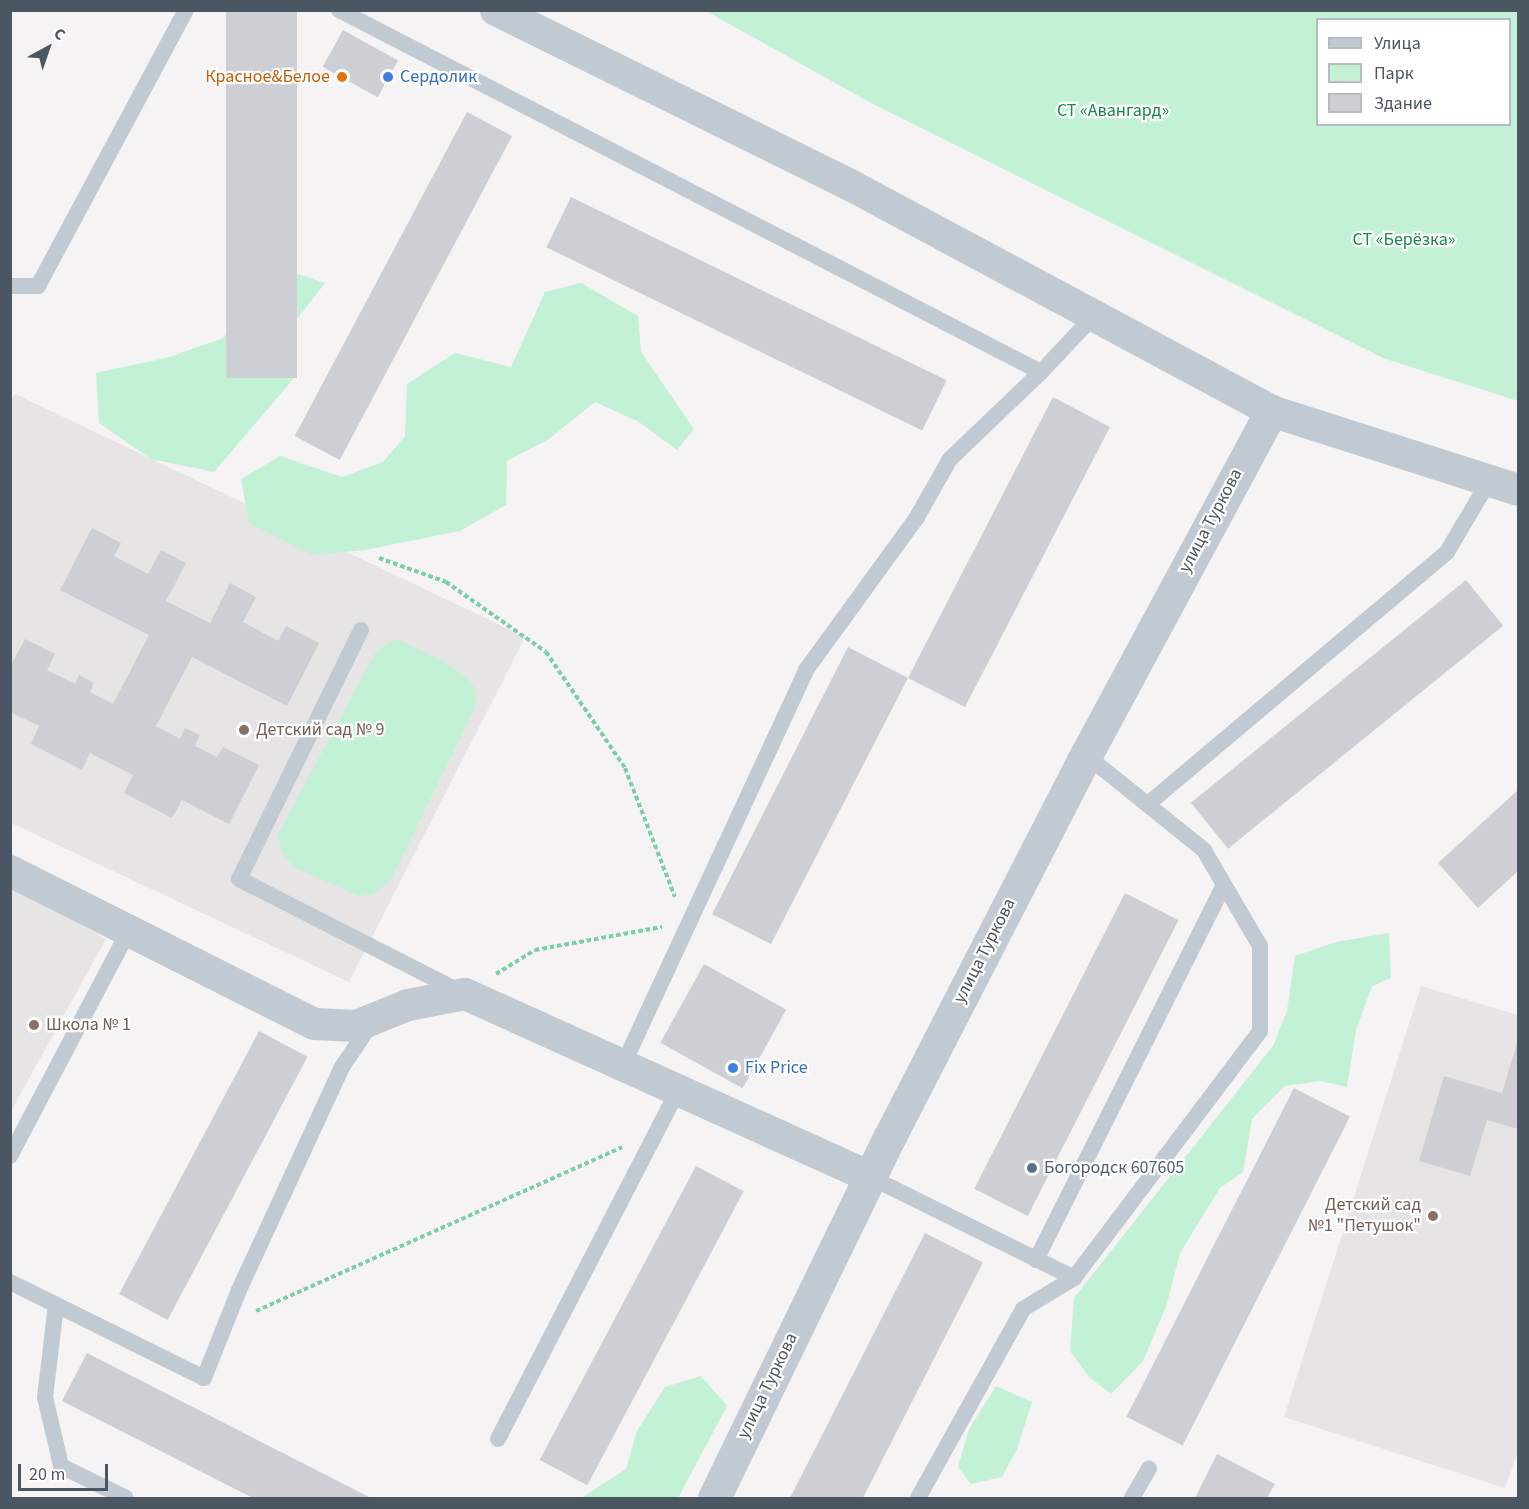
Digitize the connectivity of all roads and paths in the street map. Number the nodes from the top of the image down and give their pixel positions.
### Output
1 (186, 10) edge
2 (339, 10) edge
3 (496, 10) edge
4 (10, 286) edge
5 (1094, 316) junction
6 (1041, 372) junction
7 (1271, 411) junction
8 (1489, 481) junction
9 (1518, 490) edge
10 (379, 558) dead end
11 (361, 630) dead end
12 (1086, 754) junction
13 (1148, 804) junction
14 (10, 871) edge
15 (1224, 885) junction
16 (686, 924) junction
17 (129, 930) junction
18 (465, 994) junction
19 (375, 1019) junction
20 (623, 1065) junction
21 (678, 1091) junction
22 (657, 1131) junction
23 (10, 1156) edge
24 (870, 1177) junction
25 (1036, 1260) junction
26 (1074, 1278) junction
27 (10, 1282) edge
28 (56, 1305) junction
29 (225, 1324) junction
30 (498, 1439) dead end
31 (1149, 1468) dead end
32 (126, 1498) edge
33 (714, 1498) edge
34 (918, 1498) edge
35 (1132, 1498) edge

1 - 4 lane
2 - 6 lane
3 - 5 street
5 - 6 lane
5 - 7 street
6 - 16 lane
7 - 8 street
7 - 12 street, улица Туркова
8 - 9 street
8 - 13 lane
10 - 16 path
11 - 18 lane
12 - 13 lane
12 - 24 street, улица Туркова
13 - 15 lane
14 - 17 street
15 - 25 lane
15 - 26 lane
16 - 18 path
16 - 20 lane
17 - 19 street
17 - 23 lane
18 - 19 street
18 - 20 street
19 - 29 lane
20 - 21 street
21 - 22 lane
21 - 24 street
22 - 29 path
22 - 30 lane
24 - 25 lane
24 - 33 street, улица Туркова
25 - 26 lane
26 - 34 lane
27 - 28 lane
28 - 29 lane
28 - 32 lane
31 - 35 lane

